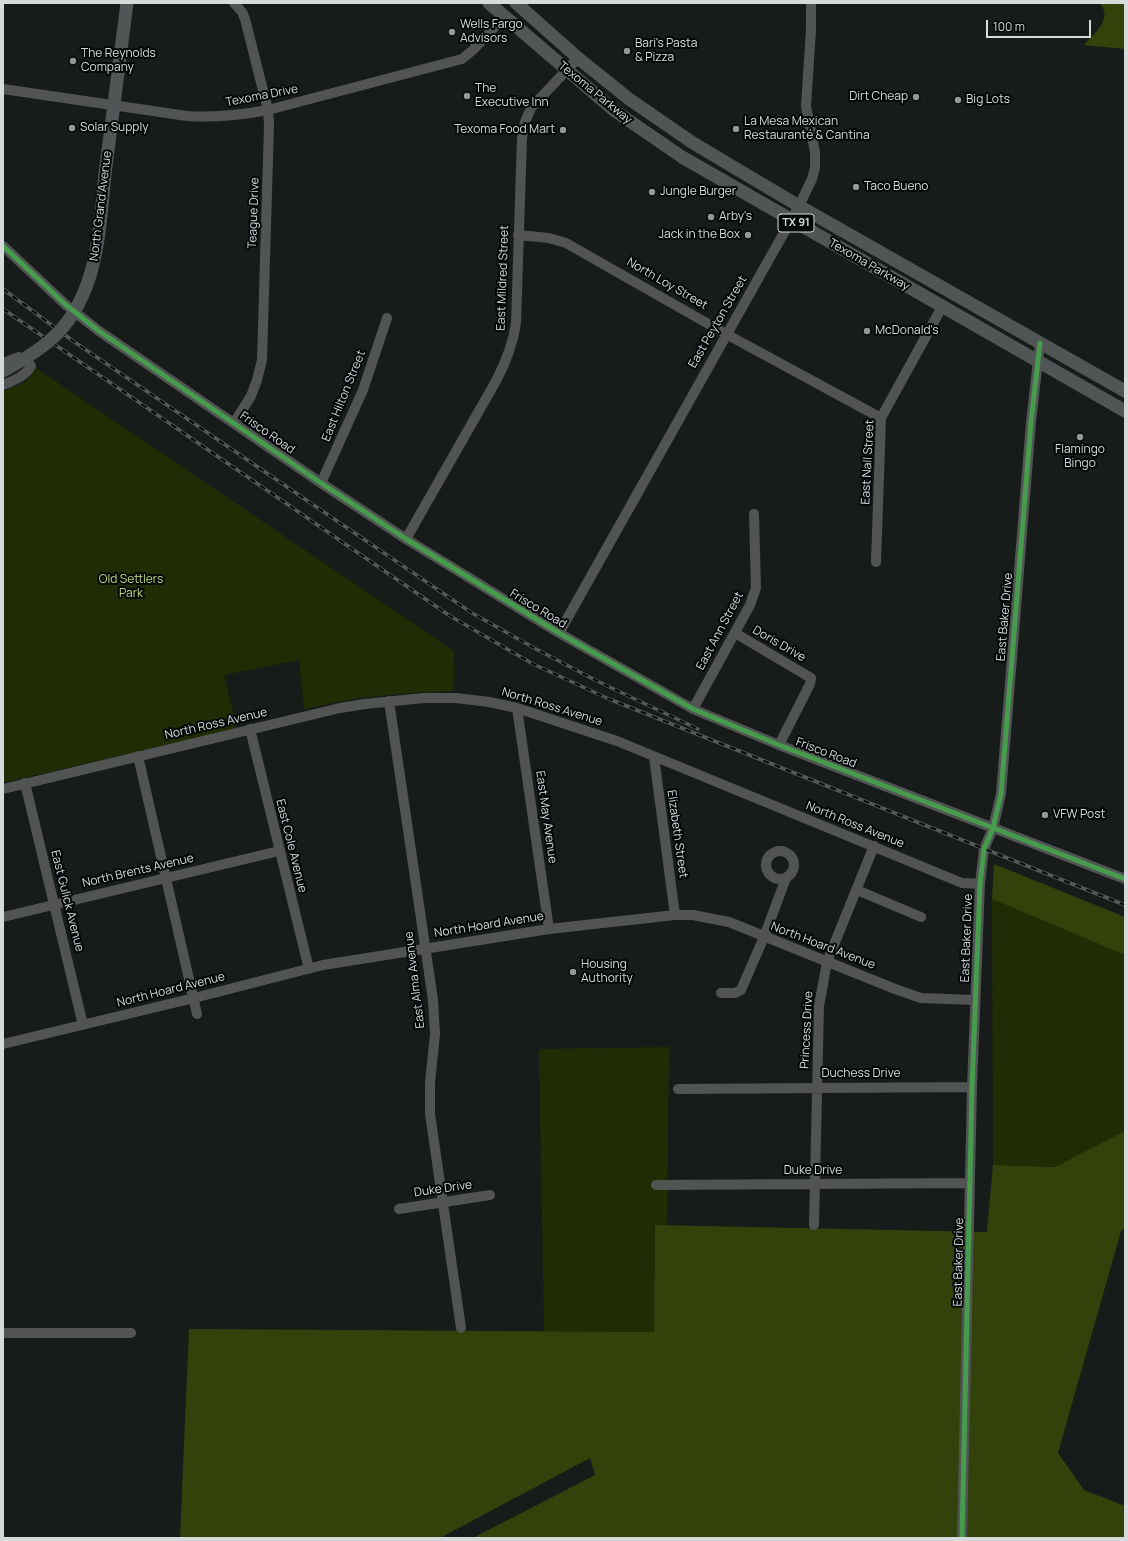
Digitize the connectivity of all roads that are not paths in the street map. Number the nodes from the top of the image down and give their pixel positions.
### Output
1 (128, 3) edge
2 (234, 3) edge
3 (489, 3) edge
4 (516, 3) edge
5 (811, 3) edge
6 (504, 16) junction
7 (578, 58) junction
8 (566, 70) junction
9 (3, 89) edge
10 (114, 106) junction
11 (268, 110) junction
12 (799, 206) junction
13 (791, 220) junction
14 (518, 235) junction
15 (3, 246) edge
16 (942, 307) junction
17 (387, 318) dead end
18 (726, 334) junction
19 (1040, 343) junction
20 (1037, 361) junction
21 (3, 363) edge
22 (3, 372) edge
23 (3, 385) edge
24 (1125, 391) edge
25 (1125, 411) edge
26 (881, 418) junction
27 (234, 423) junction
28 (321, 483) junction
29 (754, 514) dead end
30 (406, 539) junction
31 (876, 562) dead end
32 (559, 633) junction
33 (735, 633) junction
34 (389, 701) junction
35 (517, 708) junction
36 (693, 709) junction
37 (250, 729) junction
38 (779, 745) junction
39 (138, 756) junction
40 (654, 757) junction
41 (25, 783) junction
42 (3, 789) edge
43 (993, 828) junction
44 (874, 846) junction
45 (279, 851) junction
46 (167, 877) junction
47 (786, 878) dead end
48 (1125, 880) edge
49 (980, 884) junction
50 (857, 890) junction
51 (54, 904) junction
52 (675, 915) junction
53 (3, 917) edge
54 (921, 917) dead end
55 (549, 929) junction
56 (764, 937) junction
57 (425, 948) junction
58 (827, 962) junction
59 (309, 969) junction
60 (721, 993) dead end
61 (194, 998) junction
62 (975, 1000) junction
63 (197, 1014) dead end
64 (83, 1025) junction
65 (3, 1044) edge
66 (972, 1087) junction
67 (818, 1088) junction
68 (678, 1089) dead end
69 (970, 1182) junction
70 (816, 1183) junction
71 (656, 1185) dead end
72 (490, 1195) dead end
73 (442, 1202) junction
74 (399, 1209) dead end
75 (814, 1225) dead end
76 (461, 1328) dead end
77 (3, 1333) edge
78 (131, 1333) dead end
79 (962, 1538) edge

1 - 10 main road, North Grand Avenue
2 - 11 street, Teague Drive
3 - 6 main road, Texoma Parkway / TX 91
4 - 7 main road, Texoma Parkway / TX 91
5 - 12 street, East Peyton Street
6 - 8 main road, Texoma Parkway / TX 91
6 - 11 street, Texoma Drive
7 - 8 street, East Mildred Street
7 - 12 main road, Texoma Parkway / TX 91
8 - 13 main road, Texoma Parkway / TX 91
8 - 14 street, East Mildred Street
9 - 10 street, Texoma Drive
10 - 11 street, Texoma Drive
10 - 22 main road, North Grand Avenue, bridge
11 - 27 street, Teague Drive
12 - 13 street, East Peyton Street
12 - 19 main road, Texoma Parkway / TX 91
13 - 16 main road, Texoma Parkway / TX 91
13 - 18 street, East Peyton Street
14 - 18 street, North Loy Street
14 - 30 street, East Mildred Street
15 - 27 street, Frisco Road
16 - 20 main road, Texoma Parkway / TX 91
16 - 26 street, East Nall Street
17 - 28 street, East Hilton Street
18 - 26 street, North Loy Street
18 - 32 street, East Peyton Street
19 - 20 street, East Baker Drive
19 - 24 main road, Texoma Parkway / TX 91
20 - 25 main road, Texoma Parkway / TX 91
20 - 43 street, East Baker Drive
21 - 23 street
26 - 31 street, East Nall Street
27 - 28 street, Frisco Road
28 - 30 street, Frisco Road
29 - 33 street, East Ann Street
30 - 32 street, Frisco Road
32 - 36 street, Frisco Road
33 - 36 street, East Ann Street
33 - 38 street, Doris Drive
34 - 35 street, North Ross Avenue
34 - 37 street, North Ross Avenue
34 - 57 street, East Alma Avenue
35 - 40 street, North Ross Avenue
35 - 55 street, East May Avenue
36 - 38 street, Frisco Road
37 - 39 street, North Ross Avenue
37 - 45 street, East Cole Avenue
38 - 43 street, Frisco Road
39 - 41 street, North Ross Avenue
39 - 46 street
40 - 44 street, North Ross Avenue
40 - 52 street, Elizabeth Street
41 - 42 street, North Ross Avenue
41 - 51 street, East Gulick Avenue
43 - 48 street, Frisco Road
43 - 49 street, East Baker Drive
44 - 49 street, North Ross Avenue
44 - 50 street, Princess Drive
45 - 46 street, North Brents Avenue
45 - 59 street, East Cole Avenue
46 - 51 street, North Brents Avenue
46 - 61 street
47 - 56 street
49 - 62 street, East Baker Drive
50 - 54 street
50 - 58 street, Princess Drive
51 - 53 street, North Brents Avenue
51 - 64 street, East Gulick Avenue
52 - 55 street, North Hoard Avenue
52 - 56 street, North Hoard Avenue
55 - 57 street, North Hoard Avenue
56 - 58 street, North Hoard Avenue
56 - 60 street
57 - 59 street, North Hoard Avenue
57 - 73 street, East Alma Avenue
58 - 62 street, North Hoard Avenue
58 - 67 street, Princess Drive
59 - 61 street, North Hoard Avenue
61 - 63 street
61 - 64 street, North Hoard Avenue
62 - 66 street, East Baker Drive
64 - 65 street, North Hoard Avenue
66 - 67 street, Duchess Drive
66 - 69 street, East Baker Drive
67 - 68 street, Duchess Drive
67 - 70 street, Princess Drive
69 - 70 street, Duke Drive
69 - 79 street, East Baker Drive
70 - 71 street, Duke Drive
70 - 75 street, Princess Drive
72 - 73 street, Duke Drive
73 - 74 street, Duke Drive
73 - 76 street, East Alma Avenue
77 - 78 street

